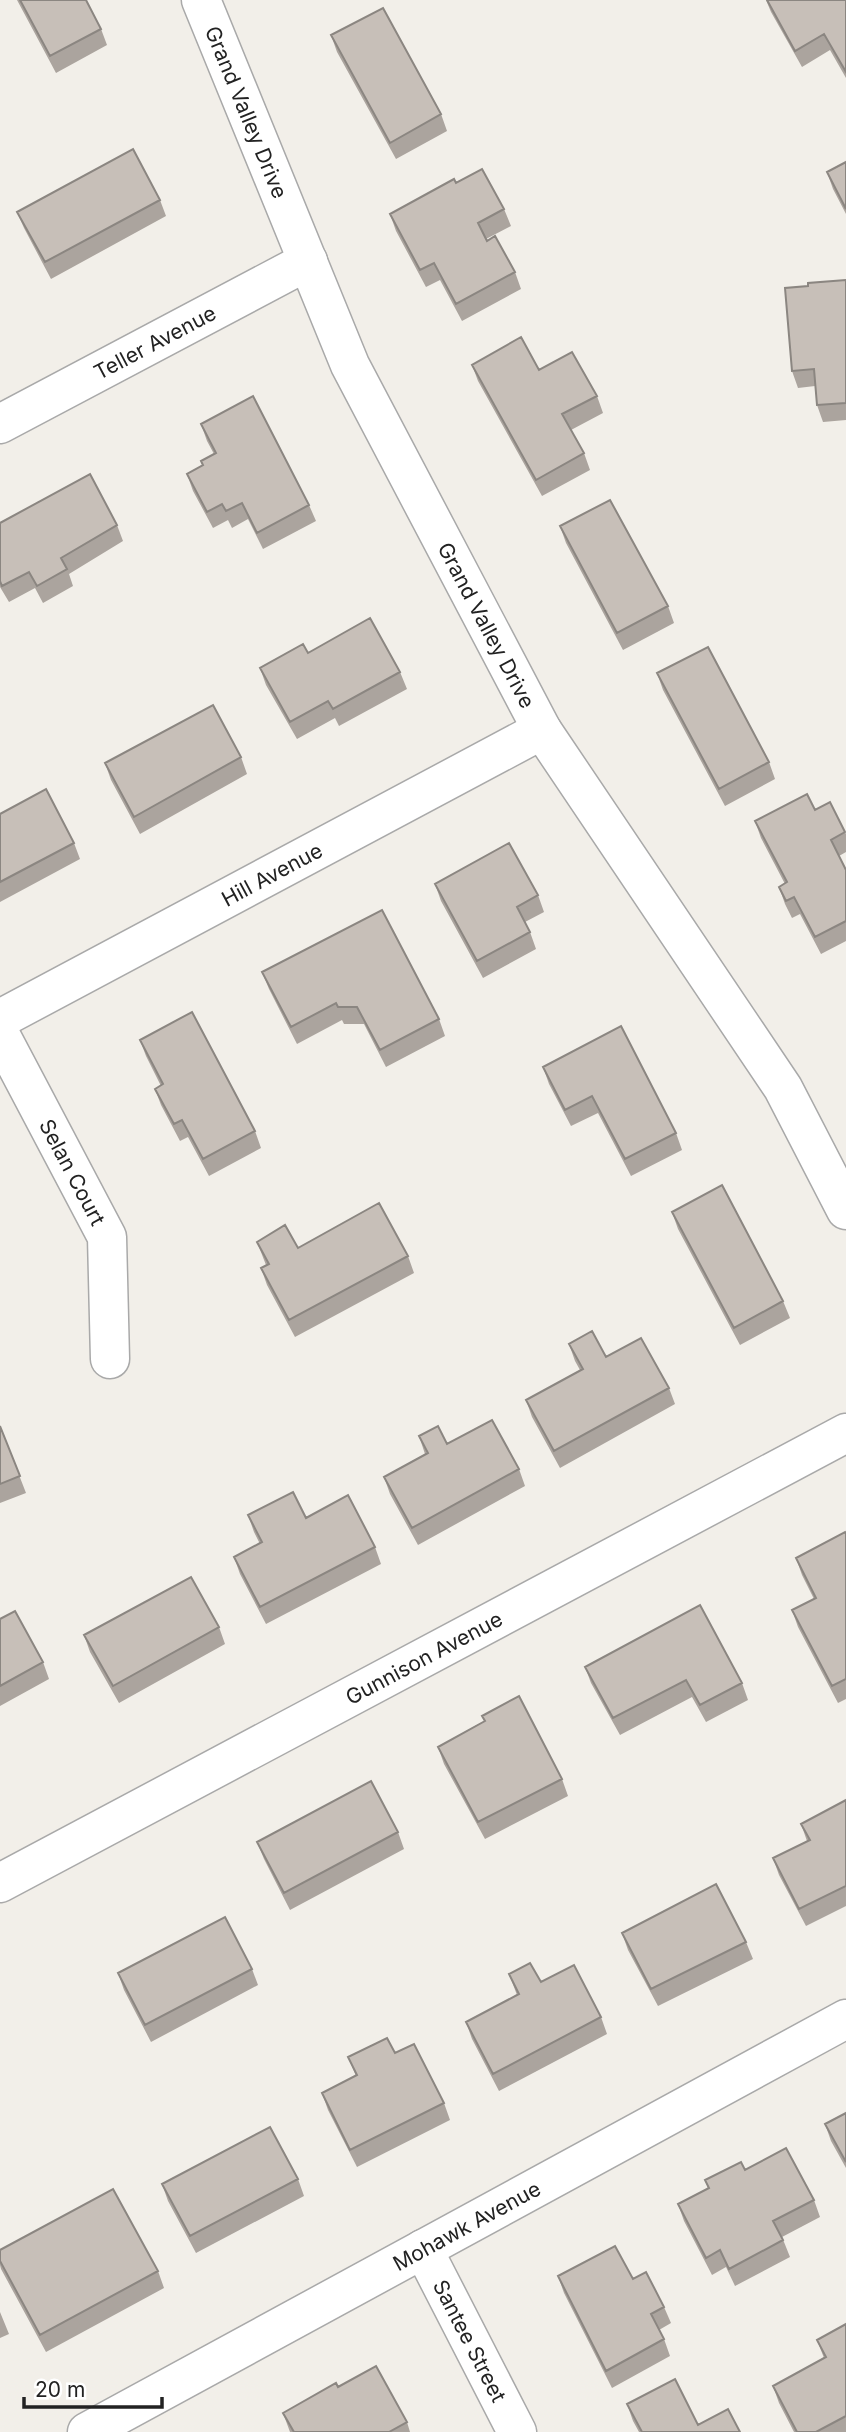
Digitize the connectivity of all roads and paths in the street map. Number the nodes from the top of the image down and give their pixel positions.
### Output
1 (201, 0) edge
2 (308, 261) junction
3 (0, 424) edge
4 (542, 730) junction
5 (0, 1019) edge
6 (0, 1034) edge
7 (846, 1210) edge
8 (110, 1359) dead end
9 (846, 1433) edge
10 (0, 1883) edge
11 (846, 2020) edge
12 (423, 2249) junction
13 (87, 2432) edge
14 (517, 2432) edge

1 - 2 street, Grand Valley Drive
2 - 3 street, Teller Avenue
2 - 4 street, Grand Valley Drive
4 - 5 street, Hill Avenue
4 - 7 street, Grand Valley Drive
6 - 8 street, Selan Court
9 - 10 street, Gunnison Avenue
11 - 12 street, Mohawk Avenue
12 - 13 street, Mohawk Avenue
12 - 14 street, Santee Street

